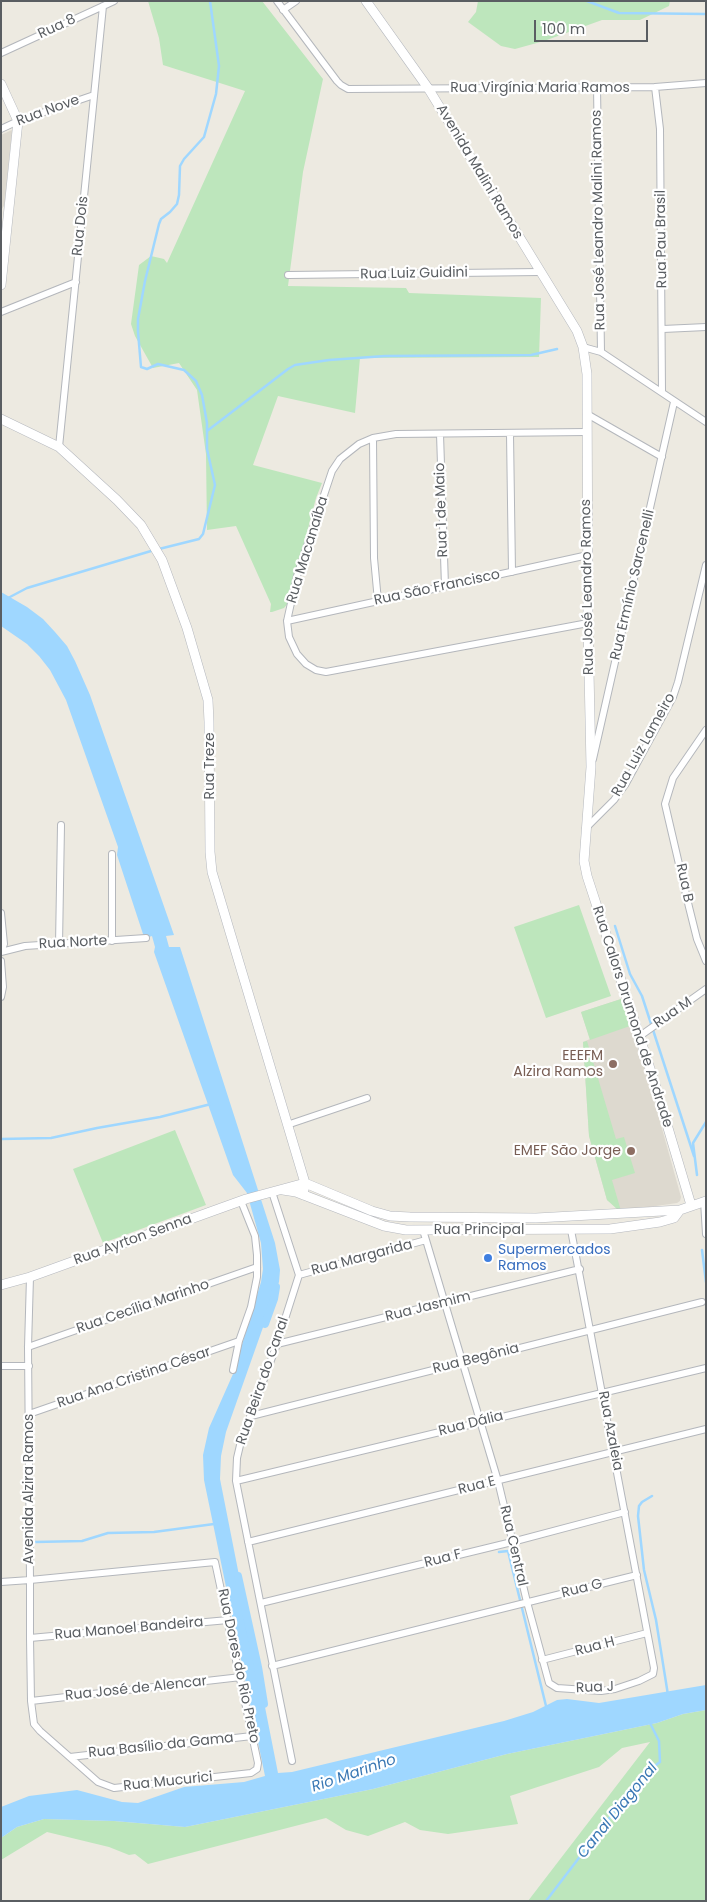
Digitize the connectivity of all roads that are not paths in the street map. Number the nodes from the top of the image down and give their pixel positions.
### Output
1 (114, 1) edge
2 (277, 1) edge
3 (296, 1) edge
4 (366, 1) edge
5 (103, 6) junction
6 (283, 10) junction
7 (1, 53) edge
8 (706, 83) edge
9 (1, 84) edge
10 (597, 87) junction
11 (655, 87) junction
12 (428, 88) junction
13 (94, 95) junction
14 (18, 121) junction
15 (1, 129) edge
16 (540, 272) junction
17 (288, 275) dead end
18 (76, 282) junction
19 (1, 285) edge
20 (1, 312) edge
21 (706, 327) edge
22 (663, 329) junction
23 (583, 347) junction
24 (602, 352) junction
25 (662, 392) junction
26 (674, 402) junction
27 (587, 414) junction
28 (1, 419) edge
29 (706, 422) edge
30 (587, 432) junction
31 (440, 434) junction
32 (510, 434) junction
33 (373, 438) junction
34 (59, 447) junction
35 (662, 458) junction
36 (588, 555) junction
37 (706, 565) edge
38 (512, 572) junction
39 (445, 586) junction
40 (378, 601) junction
41 (287, 621) junction
42 (588, 623) junction
43 (705, 735) edge
44 (591, 767) junction
45 (61, 825) dead end
46 (586, 828) junction
47 (112, 854) dead end
48 (1, 914) edge
49 (146, 938) dead end
50 (112, 942) junction
51 (59, 944) junction
52 (1, 951) edge
53 (706, 960) edge
54 (1, 961) edge
55 (706, 989) edge
56 (1, 997) edge
57 (640, 1036) junction
58 (367, 1098) dead end
59 (287, 1125) junction
60 (304, 1183) junction
61 (273, 1192) junction
62 (304, 1195) junction
63 (244, 1200) junction
64 (699, 1203) edge
65 (680, 1210) junction
66 (423, 1230) junction
67 (571, 1230) junction
68 (706, 1234) edge
69 (426, 1240) junction
70 (257, 1268) junction
71 (580, 1269) junction
72 (299, 1275) junction
73 (30, 1277) junction
74 (1, 1285) edge
75 (702, 1302) dead end
76 (444, 1304) junction
77 (591, 1331) junction
78 (239, 1341) junction
79 (277, 1344) junction
80 (28, 1347) junction
81 (462, 1362) junction
82 (1, 1366) edge
83 (29, 1366) junction
84 (706, 1368) edge
85 (233, 1370) dead end
86 (603, 1392) junction
87 (29, 1414) junction
88 (251, 1416) junction
89 (480, 1421) junction
90 (706, 1429) edge
91 (614, 1452) junction
92 (236, 1481) junction
93 (498, 1481) junction
94 (625, 1512) junction
95 (248, 1542) junction
96 (512, 1542) junction
97 (636, 1576) junction
98 (30, 1580) junction
99 (1, 1582) edge
100 (527, 1602) junction
101 (261, 1603) junction
102 (228, 1620) junction
103 (647, 1633) junction
104 (30, 1638) junction
105 (542, 1660) junction
106 (272, 1666) junction
107 (241, 1677) junction
108 (31, 1701) junction
109 (252, 1736) junction
110 (70, 1757) junction
111 (292, 1761) dead end
112 (257, 1769) joint

1 - 5 street, Rua 8
2 - 6 street
3 - 6 street
4 - 12 street, Avenida Malini Ramos
5 - 7 street, Rua 8
5 - 13 street, Rua Dois
6 - 12 street, Rua Virgínia Maria Ramos
8 - 11 street, Rua Virgínia Maria Ramos
9 - 14 street
10 - 11 street, Rua Virgínia Maria Ramos
10 - 12 street, Rua Virgínia Maria Ramos
10 - 24 street, Rua José Leandro Malini Ramos
11 - 22 street, Rua Pau Brasil
12 - 16 street, Avenida Malini Ramos
13 - 14 street, Rua Nove
13 - 18 street, Rua Dois
14 - 15 street, Rua Nove
14 - 19 street
16 - 17 street, Rua Luiz Guidini
16 - 23 street, Avenida Malini Ramos
18 - 20 street
18 - 34 street, Rua Dois
21 - 22 street
22 - 25 street, Rua Pau Brasil
23 - 24 street
23 - 27 street, Rua José Leandro Ramos
24 - 25 street
25 - 26 street
26 - 29 street
26 - 35 street, Rua Ermínio Sarcenelli
27 - 30 street, Rua José Leandro Ramos
27 - 35 street
28 - 34 street, Rua Treze
30 - 32 street, Rua Macanaíba
30 - 36 street, Rua José Leandro Ramos
31 - 32 street, Rua Macanaíba
31 - 33 street, Rua Macanaíba
31 - 39 street, Rua 1 de Maio
32 - 38 street
33 - 40 street
33 - 41 street, Rua Macanaíba
34 - 59 street, Rua Treze
35 - 44 street, Rua Ermínio Sarcenelli
36 - 38 street, Rua São Francisco
36 - 42 street, Rua José Leandro Ramos
37 - 46 street, Rua Luiz Lameiro
38 - 39 street, Rua São Francisco
39 - 40 street, Rua São Francisco
40 - 41 street, Rua São Francisco
41 - 42 street, Rua Macanaíba
42 - 44 street, Rua José Leandro Ramos
43 - 53 street, Rua B
44 - 46 street, Rua José Leandro Ramos
45 - 51 street
46 - 57 street, Rua Calors Drumond de Andrade
47 - 50 street
48 - 52 street
49 - 50 street, Rua Norte
50 - 51 street, Rua Norte
51 - 52 street, Rua Norte
54 - 56 street
55 - 57 street, Rua M
57 - 64 street, Rua Calors Drumond de Andrade
58 - 59 street
59 - 60 street, Rua Treze
60 - 61 street
60 - 62 street, Rua Treze
60 - 65 street, Rua Principal
61 - 62 street, Rua Principal
61 - 63 street, Rua Ayrton Senna
61 - 72 street
62 - 66 street, Rua Principal
63 - 70 street
63 - 73 street, Rua Ayrton Senna
64 - 65 street, Rua Principal
64 - 68 street
65 - 67 street, Rua Principal
66 - 67 street, Rua Principal
66 - 69 street, Rua Central
67 - 71 street, Rua Azaleia
69 - 72 street, Rua Margarida
69 - 76 street, Rua Central
70 - 78 street
70 - 80 street, Rua Cecília Marinho
71 - 76 street, Rua Jasmim
71 - 77 street, Rua Azaleia
72 - 79 street, Rua Beira do Canal
73 - 74 street, Rua Ayrton Senna
73 - 80 street, Avenida Alzira Ramos
75 - 77 street, Rua Begônia
76 - 79 street, Rua Jasmim
76 - 81 street, Rua Central
77 - 81 street, Rua Begônia
77 - 86 street, Rua Azaleia
78 - 85 street
78 - 87 street, Rua Ana Cristina César
79 - 88 street, Rua Beira do Canal
80 - 83 street, Avenida Alzira Ramos
81 - 88 street, Rua Begônia
81 - 89 street, Rua Central
82 - 83 street
83 - 87 street, Avenida Alzira Ramos
84 - 86 street, Rua Dália
86 - 89 street, Rua Dália
86 - 91 street, Rua Azaleia
87 - 98 street, Avenida Alzira Ramos
88 - 92 street, Rua Beira do Canal
89 - 92 street, Rua Dália
89 - 93 street, Rua Central
90 - 91 street, Rua E
91 - 93 street, Rua E
91 - 94 street, Rua Azaleia
92 - 95 street, Rua Beira do Canal
93 - 95 street, Rua E
93 - 96 street, Rua Central
94 - 96 street, Rua F
94 - 97 street, Rua Azaleia
95 - 101 street, Rua Beira do Canal
96 - 100 street, Rua Central
96 - 101 street, Rua F
97 - 100 street, Rua G
97 - 103 street, Rua Azaleia
98 - 99 street
98 - 102 street, Rua Dores do Rio Preto
98 - 104 street, Avenida Alzira Ramos
100 - 105 street, Rua Central
100 - 106 street, Rua G
101 - 106 street, Rua Beira do Canal
102 - 104 street, Rua Manoel Bandeira
102 - 107 street, Rua Dores do Rio Preto
103 - 105 street, Rua H
103 - 105 street, Rua J
104 - 108 street, Avenida Alzira Ramos
106 - 111 street, Rua Beira do Canal
107 - 108 street, Rua José de Alencar
107 - 109 street, Rua Dores do Rio Preto
108 - 110 street, Rua Mucurici
109 - 110 street, Rua Basílio da Gama
109 - 112 street, Rua Dores do Rio Preto
110 - 112 street, Rua Mucurici

